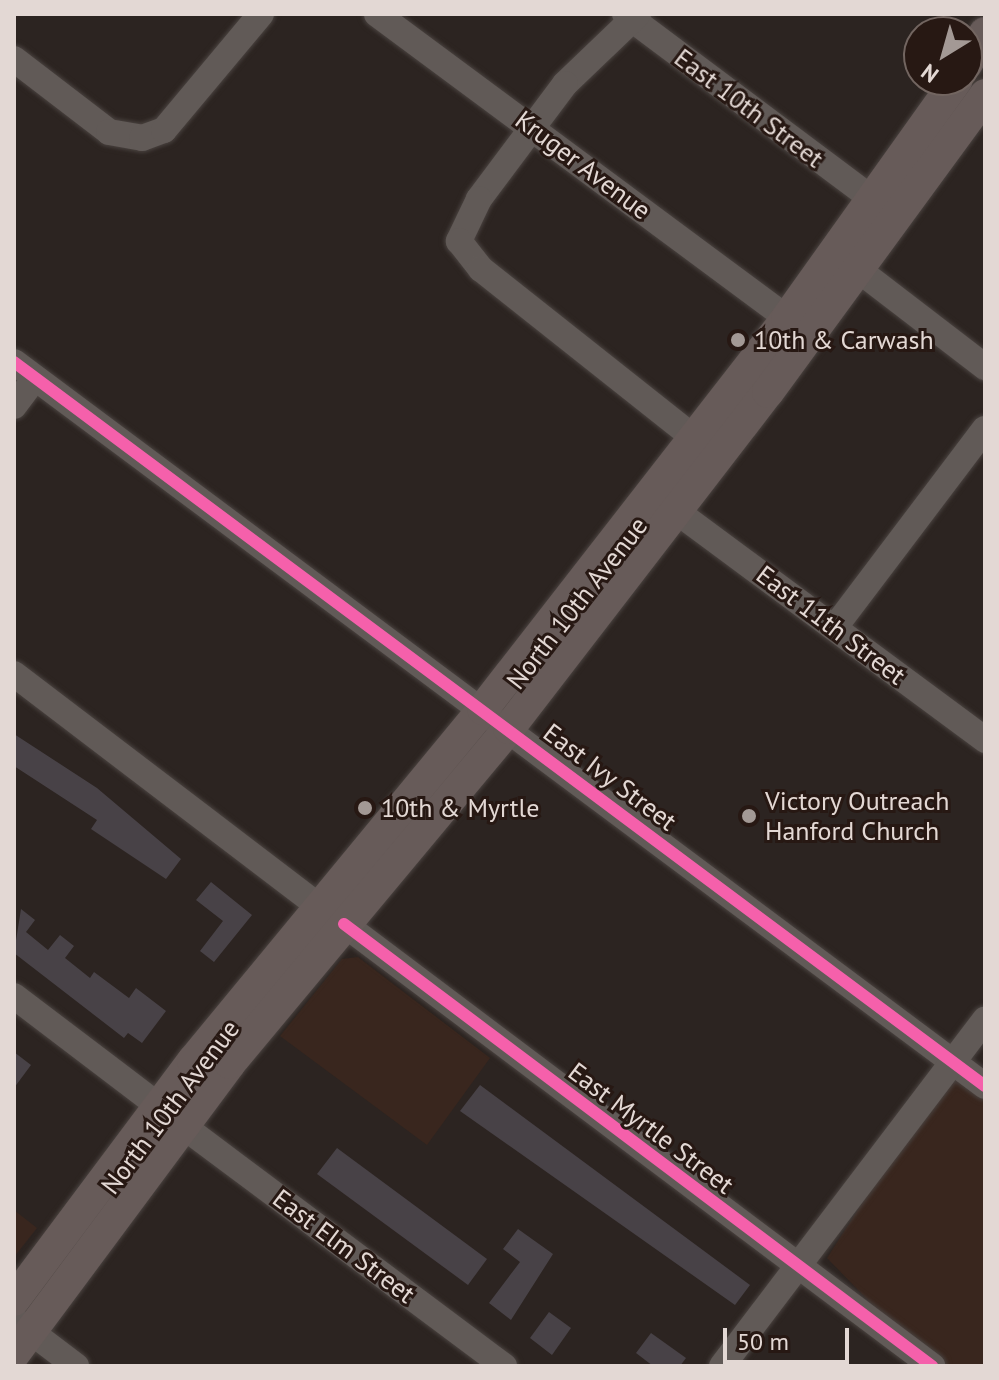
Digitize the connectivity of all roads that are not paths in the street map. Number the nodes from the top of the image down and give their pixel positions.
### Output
1 (261, 14) edge
2 (377, 14) edge
3 (632, 16) edge
4 (14, 59) edge
5 (985, 95) edge
6 (947, 96) edge
7 (928, 125) junction
8 (534, 127) junction
9 (875, 201) junction
10 (860, 271) junction
11 (787, 318) junction
12 (985, 367) edge
13 (24, 370) edge
14 (14, 406) edge
15 (985, 429) edge
16 (693, 437) junction
17 (729, 442) junction
18 (676, 511) junction
19 (835, 627) junction
20 (14, 674) edge
21 (483, 709) junction
22 (509, 728) junction
23 (985, 740) edge
24 (331, 915) junction
25 (14, 996) edge
26 (985, 1019) edge
27 (953, 1062) junction
28 (985, 1086) edge
29 (171, 1116) junction
30 (799, 1266) junction
31 (14, 1300) edge
32 (20, 1335) edge
33 (76, 1366) edge
34 (504, 1366) edge
35 (722, 1366) edge
36 (932, 1366) edge

1 - 4 street
2 - 8 street, Kruger Avenue
3 - 8 street
3 - 9 street, East 10th Street
5 - 10 main road, North 10th Avenue
6 - 7 main road, North 10th Avenue
7 - 9 main road, North 10th Avenue
7 - 10 main road
8 - 11 street, Kruger Avenue
8 - 16 street
9 - 11 main road, North 10th Avenue
10 - 12 street
10 - 17 main road, North 10th Avenue
11 - 16 main road, North 10th Avenue
11 - 17 main road
13 - 14 street
13 - 21 street, East Ivy Street
15 - 19 street
16 - 21 main road, North 10th Avenue
17 - 18 main road, North 10th Avenue
18 - 19 street, East 11th Street
18 - 22 main road, North 10th Avenue
19 - 23 street, East 11th Street
20 - 24 street, East Myrtle Street
21 - 22 street, East Ivy Street
21 - 24 main road, North 10th Avenue
22 - 24 main road, North 10th Avenue
22 - 27 street, East Ivy Street
24 - 29 main road, North 10th Avenue
24 - 29 main road, North 10th Avenue
24 - 30 street, East Myrtle Street
25 - 29 street, East Elm Street
26 - 27 street
27 - 28 street, East Ivy Street
27 - 30 street
29 - 31 main road, North 10th Avenue
29 - 32 main road, North 10th Avenue
29 - 34 street, East Elm Street
30 - 35 street
30 - 36 street, East Myrtle Street
32 - 33 street

